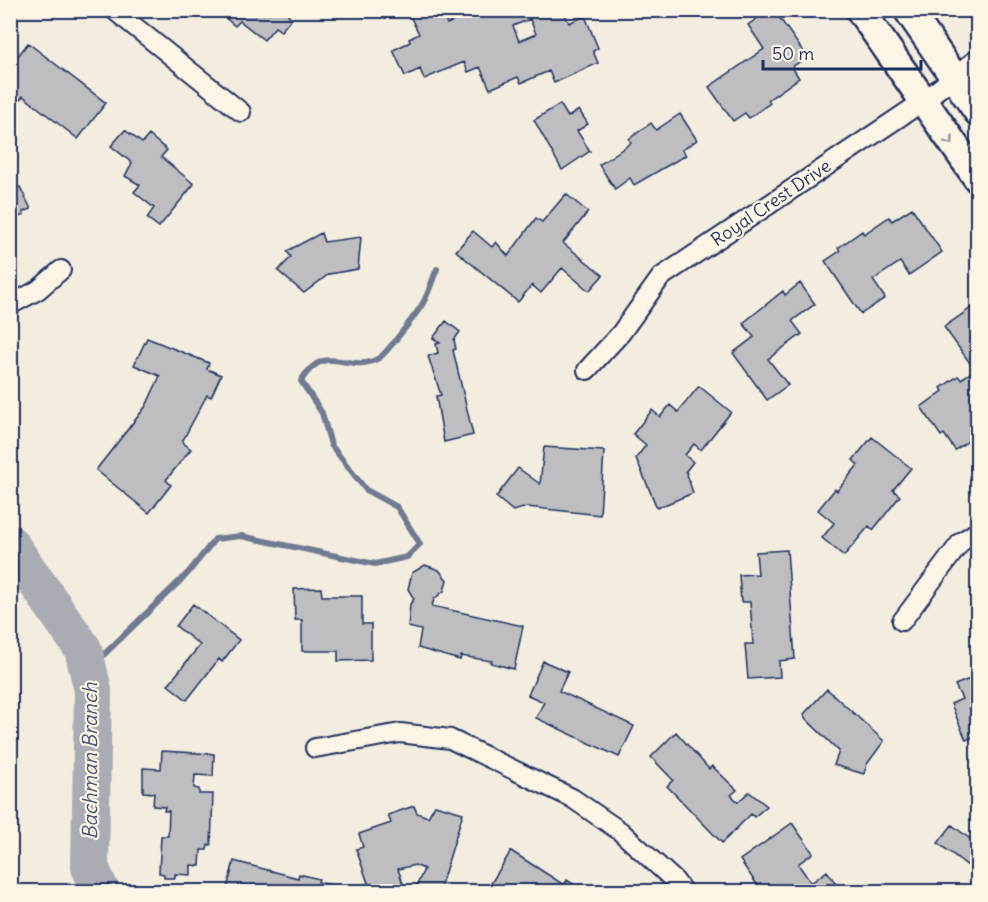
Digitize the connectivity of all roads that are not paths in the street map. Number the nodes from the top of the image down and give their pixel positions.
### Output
1 (114, 10) edge
2 (860, 10) edge
3 (908, 10) edge
4 (978, 58) edge
5 (954, 77) junction
6 (922, 102) junction
7 (241, 112) dead end
8 (978, 112) edge
9 (978, 179) edge
10 (61, 270) dead end
11 (10, 306) edge
12 (587, 370) dead end
13 (978, 531) edge
14 (902, 621) dead end
15 (315, 748) dead end
16 (683, 891) edge

1 - 7 street
2 - 6 main road
3 - 5 main road
4 - 5 street, Royal Crest Drive
5 - 6 street, Royal Crest Drive
5 - 8 main road
6 -> 9 main road
6 - 12 street, Royal Crest Drive
10 - 11 street
13 - 14 street
15 - 16 street

